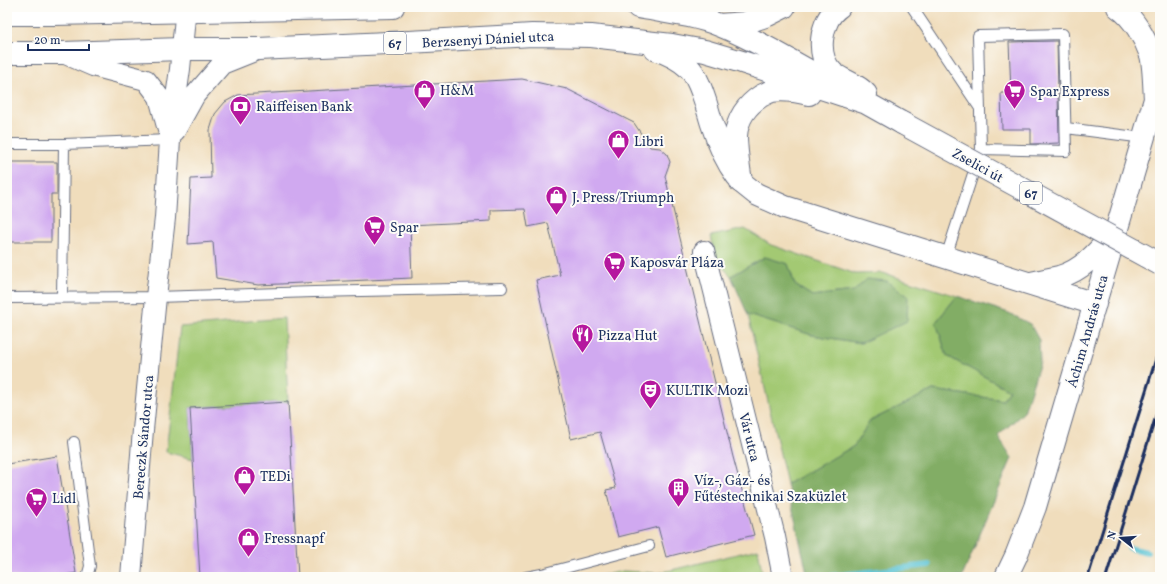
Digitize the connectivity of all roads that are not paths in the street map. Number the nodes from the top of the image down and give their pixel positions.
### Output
1 (393, 7) edge
2 (638, 7) edge
3 (784, 7) edge
4 (839, 7) edge
5 (912, 7) edge
6 (1118, 7) edge
7 (186, 9) edge
8 (247, 9) edge
9 (7, 14) edge
10 (718, 25) junction
11 (633, 40) junction
12 (181, 49) junction
13 (258, 49) junction
14 (7, 53) edge
15 (63, 53) junction
16 (1158, 91) edge
17 (871, 106) junction
18 (979, 107) junction
19 (902, 123) joint
20 (1066, 128) junction
21 (1144, 138) junction
22 (170, 140) junction
23 (7, 144) edge
24 (64, 144) junction
25 (981, 149) junction
26 (741, 182) junction
27 (1117, 230) junction
28 (704, 251) dead end
29 (946, 257) junction
30 (1160, 264) edge
31 (1030, 283) junction
32 (502, 288) dead end
33 (62, 297) junction
34 (156, 297) junction
35 (7, 298) edge
36 (1096, 304) junction
37 (74, 442) dead end
38 (649, 546) dead end
39 (782, 572) edge
40 (87, 577) edge
41 (131, 577) edge
42 (526, 577) edge
43 (1006, 577) edge

1 - 8 main road
2 - 10 main road, Berzsenyi Dániel utca / 67
3 - 10 main road
4 - 17 main road
5 - 18 lane
6 - 16 main road
7 - 8 main road
7 - 9 main road
7 - 12 street, Bereczk Sándor utca
10 - 17 main road, Berzsenyi Dániel utca / 67
11 - 13 main road, Berzsenyi Dániel utca / 67
11 - 17 main road, Berzsenyi Dániel utca / 67
11 - 26 main road
12 - 13 main road, Berzsenyi Dániel utca / 67
12 - 15 main road, Berzsenyi Dániel utca / 67
12 - 22 street, Bereczk Sándor utca
13 - 22 street
14 - 15 main road, Berzsenyi Dániel utca / 67
15 - 22 street
16 - 21 main road, Áchim András utca
17 - 19 main road, Berzsenyi Dániel utca / 67
17 - 26 main road
18 - 20 lane
18 - 25 lane
19 - 30 main road, Zselici út / 67, bridge
20 - 21 lane
20 - 25 lane
21 - 27 main road, Áchim András utca
22 - 24 lane
22 - 34 street, Bereczk Sándor utca
23 - 24 lane
24 - 33 lane
25 - 29 lane
26 - 29 main road
27 - 31 main road
27 - 36 main road, Áchim András utca
28 - 39 street, Vár utca
29 - 31 main road
31 - 36 main road
32 - 34 lane
33 - 34 lane
33 - 35 lane
34 - 41 street, Bereczk Sándor utca
36 - 43 main road, Áchim András utca
37 - 40 lane
38 - 42 lane

